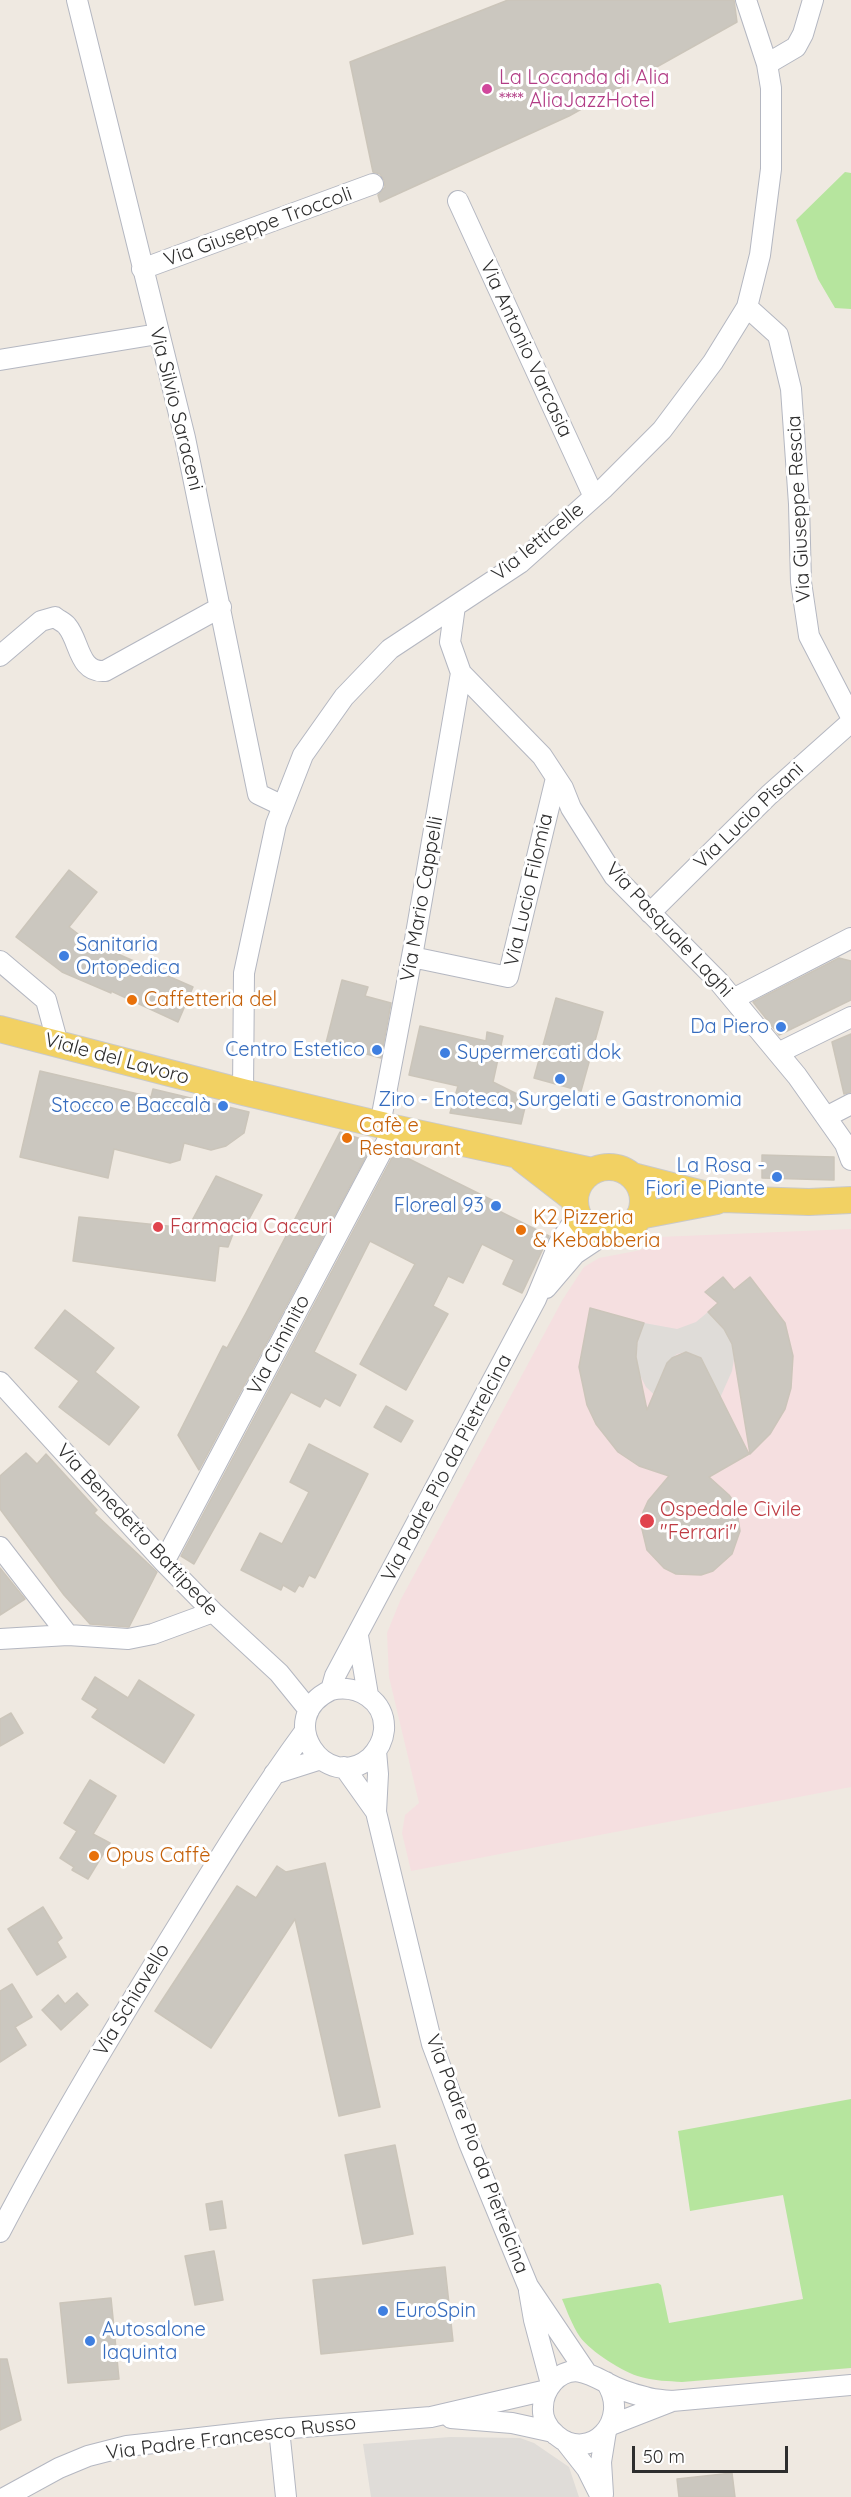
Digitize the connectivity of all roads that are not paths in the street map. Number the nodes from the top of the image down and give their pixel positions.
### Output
1 (77, 0) edge
2 (746, 0) edge
3 (813, 0) edge
4 (767, 64) junction
5 (373, 184) dead end
6 (458, 201) dead end
7 (142, 269) junction
8 (747, 307) junction
9 (158, 334) junction
10 (0, 360) edge
11 (594, 496) junction
12 (455, 606) junction
13 (221, 607) junction
14 (0, 656) edge
15 (461, 673) junction
16 (851, 717) edge
17 (851, 722) edge
18 (556, 778) junction
19 (283, 806) junction
20 (650, 913) junction
21 (851, 938) edge
22 (412, 957) junction
23 (0, 961) edge
24 (733, 999) junction
25 (851, 1017) edge
26 (0, 1029) edge
27 (58, 1044) junction
28 (778, 1053) junction
29 (243, 1092) junction
30 (851, 1104) edge
31 (826, 1117) junction
32 (387, 1126) junction
33 (515, 1153) junction
34 (851, 1160) edge
35 (592, 1171) junction
36 (633, 1176) junction
37 (723, 1199) junction
38 (851, 1200) edge
39 (577, 1208) junction
40 (639, 1216) junction
41 (605, 1234) junction
42 (536, 1299) junction
43 (0, 1382) edge
44 (0, 1547) edge
45 (164, 1562) junction
46 (213, 1612) junction
47 (68, 1635) junction
48 (358, 1636) junction
49 (0, 1639) edge
50 (279, 1672) junction
51 (327, 1692) junction
52 (368, 1695) junction
53 (309, 1710) junction
54 (305, 1731) junction
55 (376, 1751) junction
56 (321, 1759) junction
57 (344, 1767) junction
58 (274, 1774) junction
59 (376, 1812) junction
60 (0, 2232) edge
61 (528, 2286) junction
62 (586, 2372) junction
63 (606, 2382) junction
64 (851, 2385) edge
65 (549, 2387) junction
66 (672, 2401) junction
67 (431, 2417) junction
68 (609, 2428) junction
69 (279, 2429) junction
70 (559, 2436) junction
71 (0, 2487) edge
72 (14, 2492) edge
73 (285, 2497) edge
74 (602, 2497) edge

1 - 7 street, Via Silvio Saraceni
2 - 4 street, Via Ietticelle
3 - 4 street
4 - 8 street, Via Ietticelle
5 - 7 street, Via Giuseppe Troccoli
6 - 11 street, Via Antonio Varcasia
7 - 9 street, Via Silvio Saraceni
8 - 11 street, Via Ietticelle
8 - 16 street, Via Giuseppe Rescia
9 - 10 street
9 - 13 street, Via Silvio Saraceni
11 - 12 street, Via Ietticelle
12 - 15 street, Via Pasquale Laghi
12 - 19 street, Via Ietticelle
13 - 14 street
13 - 19 street, Via Silvio Saraceni
15 - 18 street, Via Pasquale Laghi
15 - 22 street, Via Mario Cappelli
17 - 20 street, Via Lucio Pisani
18 - 20 street, Via Pasquale Laghi
18 - 22 street, Via Lucio Filomia
19 - 29 street, Via Ietticelle
20 - 24 street, Via Pasquale Laghi
21 - 24 street
22 - 32 street, Via Mario Cappelli
23 - 27 street
24 - 28 street, Via Pasquale Laghi
25 - 28 street
26 - 27 main road, Viale del Lavoro
27 - 29 main road, Viale del Lavoro
28 - 31 street, Via Pasquale Laghi
29 - 32 main road, Viale del Lavoro
30 - 31 street
31 - 34 street, Via Pasquale Laghi
32 - 33 main road, Viale del Lavoro
32 - 45 street, Via Ciminito
33 - 35 main road, Viale del Lavoro
33 - 39 main road, Viale del Lavoro
35 - 36 main road
35 - 39 main road
36 - 37 main road
36 - 40 main road
37 - 38 main road
37 - 40 main road
39 - 41 main road
39 - 42 street, Via Padre Pio da Pietrelcina
40 - 41 main road
41 - 42 street, Via Padre Pio da Pietrelcina
42 - 48 street, Via Padre Pio da Pietrelcina
43 - 45 street, Via Benedetto Battipede
44 - 47 street
45 - 46 street, Via Benedetto Battipede
46 - 47 street
46 - 50 street, Via Benedetto Battipede
47 - 49 street
48 - 51 street, Via Padre Pio da Pietrelcina
48 - 52 street
50 - 51 street
50 - 53 street
51 - 52 street
51 - 53 street
52 - 55 street
53 - 54 street
54 - 56 street
54 - 58 street, Via Schiavello
55 - 57 street
55 - 59 street
56 - 57 street
56 - 58 street
57 - 59 street
58 - 60 street, Via Schiavello
59 - 61 street, Via Padre Pio da Pietrelcina
61 - 62 street, Via Padre Pio da Pietrelcina
61 - 65 street, Via Padre Pio da Pietrelcina
62 - 63 street
62 - 65 street
63 - 66 street
63 - 68 street
64 - 66 street
65 - 67 street, Via Padre Francesco Russo
65 - 70 street
66 - 68 street
67 - 69 street, Via Padre Francesco Russo
67 - 70 street, Via Padre Francesco Russo
68 - 70 street
68 - 74 street
69 - 72 street, Via Padre Francesco Russo
69 - 73 street
70 - 74 street
71 - 72 street

